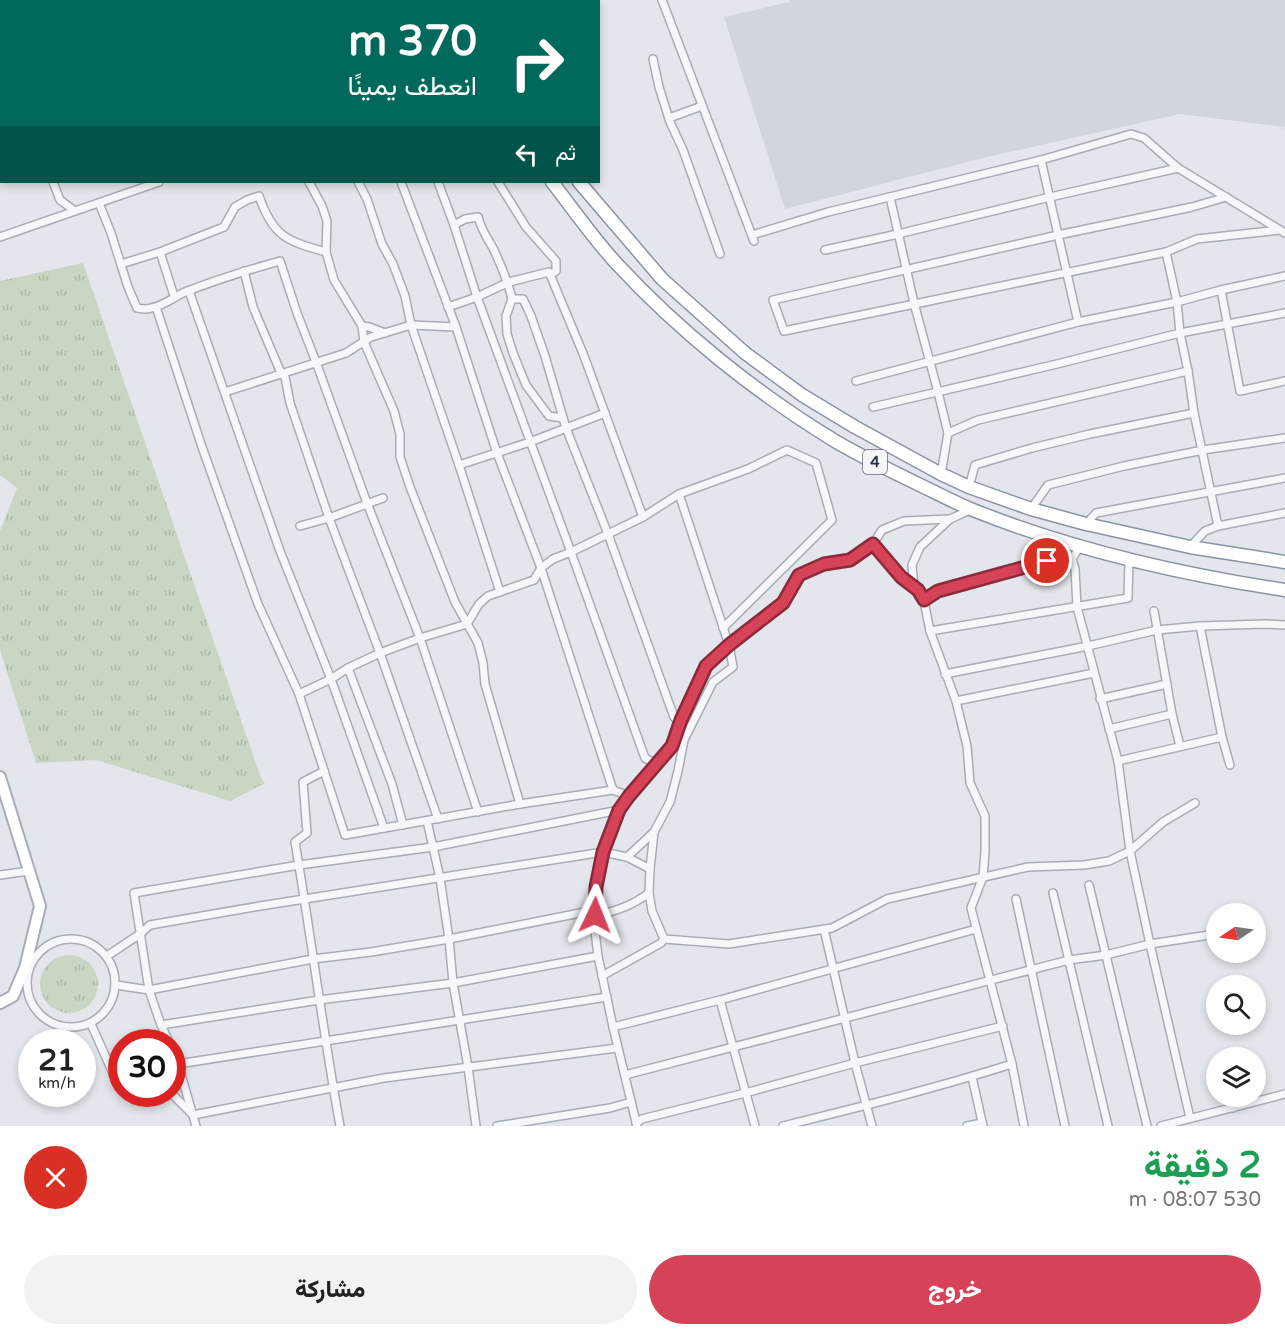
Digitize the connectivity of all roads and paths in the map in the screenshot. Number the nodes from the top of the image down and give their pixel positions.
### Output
1 (662, 0) edge
2 (652, 58) dead end
3 (702, 106) junction
4 (669, 118) junction
5 (1041, 160) junction
6 (1178, 168) junction
7 (53, 183) edge
8 (156, 183) edge
9 (310, 183) edge
10 (359, 183) edge
11 (401, 183) edge
12 (438, 183) edge
13 (499, 183) edge
14 (553, 183) edge
15 (580, 183) edge
16 (890, 197) junction
17 (1050, 197) junction
18 (1226, 197) junction
19 (99, 203) junction
20 (75, 211) junction
21 (454, 225) junction
22 (1282, 231) edge
23 (898, 234) junction
24 (1058, 235) junction
25 (0, 237) edge
26 (825, 250) dead end
27 (160, 252) junction
28 (326, 252) junction
29 (1166, 252) junction
30 (720, 254) dead end
31 (121, 264) junction
32 (906, 270) junction
33 (244, 271) junction
34 (1068, 273) junction
35 (550, 275) junction
36 (1285, 276) edge
37 (509, 282) junction
38 (1221, 290) junction
39 (189, 291) junction
40 (174, 296) junction
41 (477, 297) junction
42 (512, 299) junction
43 (1176, 302) junction
44 (914, 303) junction
45 (156, 307) junction
46 (448, 307) junction
47 (1285, 313) edge
48 (1078, 322) junction
49 (1227, 324) junction
50 (411, 325) junction
51 (362, 326) junction
52 (456, 327) junction
53 (385, 333) junction
54 (1180, 333) junction
55 (364, 342) junction
56 (929, 360) junction
57 (316, 362) junction
58 (1188, 371) junction
59 (281, 373) junction
60 (856, 381) dead end
61 (1285, 381) edge
62 (225, 392) junction
63 (938, 392) junction
64 (873, 407) dead end
65 (605, 413) junction
66 (1194, 413) junction
67 (563, 418) junction
68 (566, 428) junction
69 (948, 433) junction
70 (1285, 438) edge
71 (530, 442) junction
72 (1203, 450) junction
73 (497, 453) junction
74 (459, 465) junction
75 (941, 474) junction
76 (1285, 478) edge
77 (969, 487) junction
78 (1211, 491) junction
79 (679, 494) junction
80 (383, 498) dead end
81 (367, 503) junction
82 (971, 509) junction
83 (1030, 509) junction
84 (1285, 513) edge
85 (329, 518) junction
86 (643, 518) junction
87 (950, 519) junction
88 (1086, 524) junction
89 (300, 526) dead end
90 (1218, 526) junction
91 (608, 534) junction
92 (1052, 537) junction
93 (873, 544) junction
94 (1080, 546) junction
95 (1190, 547) junction
96 (571, 552) junction
97 (1072, 560) junction
98 (1129, 560) junction
99 (1047, 561) junction
100 (1285, 562) edge
101 (541, 568) junction
102 (914, 587) junction
103 (1285, 590) edge
104 (500, 592) junction
105 (924, 600) junction
106 (1077, 607) junction
107 (1154, 611) dead end
108 (467, 624) junction
109 (1285, 625) edge
110 (1200, 626) junction
111 (723, 628) junction
112 (1157, 630) junction
113 (930, 631) junction
114 (420, 638) junction
115 (729, 645) junction
116 (1088, 646) junction
117 (380, 653) junction
118 (348, 668) junction
119 (1094, 673) junction
120 (945, 674) junction
121 (331, 679) junction
122 (1167, 684) junction
123 (299, 694) junction
124 (1100, 699) junction
125 (956, 701) junction
126 (1172, 714) junction
127 (680, 724) junction
128 (1109, 729) junction
129 (1222, 737) junction
130 (1180, 746) junction
131 (1118, 761) junction
132 (656, 764) junction
133 (1230, 765) dead end
134 (324, 771) junction
135 (0, 777) edge
136 (613, 790) junction
137 (629, 796) junction
138 (1195, 803) dead end
139 (520, 804) junction
140 (619, 810) junction
141 (478, 812) junction
142 (438, 819) junction
143 (427, 821) junction
144 (403, 825) junction
145 (384, 828) junction
146 (654, 832) junction
147 (433, 847) junction
148 (1130, 851) junction
149 (603, 852) junction
150 (627, 857) junction
151 (299, 865) junction
152 (650, 869) junction
153 (29, 871) junction
154 (0, 875) edge
155 (983, 877) junction
156 (440, 878) junction
157 (1089, 885) dead end
158 (1053, 892) dead end
159 (649, 893) junction
160 (1016, 899) dead end
161 (305, 900) junction
162 (595, 912) junction
163 (824, 929) junction
164 (976, 929) junction
165 (141, 934) junction
166 (1206, 936) edge
167 (449, 939) junction
168 (664, 939) junction
169 (1150, 945) junction
170 (1106, 955) junction
171 (107, 956) junction
172 (598, 956) junction
173 (313, 959) junction
174 (1069, 960) junction
175 (833, 968) junction
176 (1032, 969) junction
177 (602, 976) junction
178 (990, 980) junction
179 (453, 984) junction
180 (116, 985) junction
181 (149, 990) junction
182 (607, 997) junction
183 (720, 999) junction
184 (320, 1000) junction
185 (0, 1003) edge
186 (845, 1019) junction
187 (459, 1020) junction
188 (91, 1024) junction
189 (161, 1025) junction
190 (1003, 1026) junction
191 (613, 1027) junction
192 (163, 1029) edge
193 (326, 1041) junction
194 (734, 1046) junction
195 (617, 1048) junction
196 (108, 1062) edge
197 (186, 1063) edge
198 (855, 1063) junction
199 (1012, 1064) junction
200 (468, 1067) junction
201 (625, 1075) junction
202 (972, 1077) junction
203 (333, 1088) junction
204 (186, 1091) edge
205 (745, 1093) junction
206 (1285, 1094) edge
207 (632, 1102) junction
208 (867, 1106) junction
209 (185, 1107) edge
210 (1233, 1108) joint
211 (193, 1115) junction
212 (1190, 1118) junction
213 (983, 1124) edge
214 (637, 1125) edge
215 (196, 1126) edge
216 (340, 1126) edge
217 (476, 1126) edge
218 (497, 1126) edge
219 (755, 1126) edge
220 (783, 1126) edge
221 (872, 1126) edge
222 (967, 1126) edge
223 (1024, 1126) edge
224 (1065, 1126) edge
225 (1108, 1126) edge
226 (1147, 1126) edge
227 (1161, 1126) edge

1 - 3 street
2 - 4 street
3 - 4 street
3 - 16 street
4 - 30 street
5 - 6 street
5 - 16 street
5 - 17 street
6 - 17 street
6 - 18 street
7 - 20 street
8 - 19 street
9 - 28 street
10 - 50 street
11 - 46 street
12 - 21 street
13 - 35 street
14 - 82 highway, 4
15 - 75 highway, 4
16 - 23 street
17 - 23 street
17 - 24 street
18 - 22 street
18 - 24 street
19 - 20 street
19 - 31 street
20 - 25 street
21 - 37 street
21 - 41 street
22 - 29 street
23 - 26 street
23 - 32 street
24 - 32 street
24 - 34 street
27 - 28 street
27 - 31 street
27 - 40 street
28 - 51 street
29 - 34 street
29 - 43 street
31 - 45 street
32 - 44 street
32 - 44 street
33 - 39 street
33 - 57 street
33 - 59 street
34 - 44 street
34 - 48 street
35 - 37 street
35 - 65 street
36 - 38 street
37 - 41 street
37 - 42 street
38 - 43 street
38 - 49 street
39 - 40 street
39 - 62 street
40 - 45 street
41 - 46 street
41 - 71 street
42 - 67 street
42 - 67 street
43 - 48 street
43 - 54 street
44 - 56 street
45 - 123 street
46 - 52 street
47 - 49 street
48 - 56 street
49 - 54 street
49 - 61 street
50 - 52 street
50 - 53 street
50 - 74 street
51 - 53 street
51 - 55 street
52 - 73 street
53 - 55 street
54 - 58 street
54 - 63 street
55 - 57 street
55 - 108 street
56 - 60 street
56 - 63 street
57 - 59 street
57 - 81 street
58 - 66 street
58 - 69 street
59 - 62 street
59 - 85 street
62 - 121 street
63 - 64 street
63 - 69 street
65 - 68 street
65 - 86 street
66 - 72 street
66 - 77 street
67 - 68 street
68 - 71 street
68 - 91 street
69 - 75 street
70 - 72 street
71 - 73 street
71 - 96 street
72 - 78 street
72 - 83 street
73 - 74 street
73 - 101 street
74 - 104 street
75 - 77 highway, 4
76 - 78 street
77 - 83 highway, 4
78 - 88 street
78 - 90 street
79 - 86 street
79 - 111 street
79 - 111 street
80 - 81 street
81 - 85 street
81 - 114 street
82 - 87 street
82 - 92 highway, 4
83 - 88 highway, 4
84 - 90 street
85 - 89 street
85 - 117 street
86 - 91 street
87 - 93 street
87 - 102 street
88 - 95 highway, 4
90 - 95 street
91 - 96 street
91 - 127 street
92 - 94 highway, 4
92 - 99 street
93 - 102 street
93 - 115 street
94 - 97 street
94 - 98 highway, 4
95 - 100 highway, 4
96 - 101 street
96 - 132 street
97 - 99 street
97 - 106 street
98 - 103 highway, 4
98 - 106 street
99 - 105 street
101 - 104 street
101 - 136 street
102 - 105 street
104 - 108 street
105 - 113 street
106 - 113 street
106 - 116 street
107 - 112 street
108 - 114 street
108 - 139 street
109 - 110 street
110 - 112 street
110 - 129 street
111 - 115 street
112 - 116 street
112 - 122 street
113 - 120 street
114 - 117 street
114 - 141 street
115 - 127 street
115 - 146 street
116 - 119 street
116 - 120 street
117 - 118 street
117 - 142 street
118 - 121 street
118 - 144 street
119 - 124 street
119 - 125 street
120 - 125 street
121 - 123 street
121 - 145 street
122 - 124 street
122 - 126 street
123 - 134 street
124 - 128 street
125 - 155 street
126 - 128 street
126 - 130 street
127 - 132 street
128 - 131 street
129 - 130 street
129 - 133 street
130 - 131 street
131 - 148 street
132 - 137 street
134 - 145 street
134 - 151 street
135 - 153 main road
136 - 137 street
136 - 139 street
137 - 140 street
138 - 148 street
139 - 141 street
140 - 147 street
140 - 149 street
141 - 142 street
142 - 143 street
143 - 144 street
143 - 147 street
144 - 145 street
146 - 150 street
146 - 152 street
147 - 151 street
147 - 156 street
148 - 155 street
148 - 169 street
149 - 150 street
149 - 156 street
149 - 162 street
150 - 152 street
151 - 161 street
151 - 165 street
152 - 159 street
153 - 154 street
153 - 185 main road
155 - 163 street
155 - 164 street
156 - 161 street
156 - 167 street
157 - 170 street
158 - 174 street
159 - 162 street
159 - 168 street
160 - 176 street
161 - 165 street
161 - 173 street
162 - 167 street
162 - 172 street
163 - 168 street
163 - 175 street
164 - 175 street
164 - 178 street
165 - 171 street
165 - 181 street
166 - 169 street
167 - 173 street
167 - 179 street
168 - 177 street
169 - 170 street
169 - 212 street
170 - 174 street
170 - 226 street
171 - 180 street
171 - 188 street
172 - 177 street
172 - 179 street
173 - 181 street
173 - 184 street
174 - 176 street
174 - 225 street
175 - 183 street
175 - 186 street
176 - 178 street
176 - 224 street
177 - 182 street
178 - 186 street
178 - 190 street
179 - 184 street
179 - 187 street
180 - 181 street
180 - 188 street
181 - 189 street
182 - 187 street
182 - 191 street
183 - 191 street
183 - 194 street
184 - 189 street
184 - 193 street
186 - 194 street
186 - 198 street
187 - 193 street
187 - 200 street
188 - 196 street
189 - 192 street
190 - 198 street
190 - 199 street
191 - 195 street
193 - 197 street
193 - 203 street
194 - 201 street
194 - 205 street
195 - 200 street
195 - 201 street
198 - 205 street
198 - 208 street
199 - 202 street
199 - 223 street
200 - 203 street
200 - 217 street
201 - 207 street
202 - 208 street
202 - 213 street
203 - 211 street
203 - 216 street
204 - 211 street
205 - 214 street
205 - 219 street
206 - 210 street
207 - 214 street
207 - 218 street
208 - 220 street
208 - 221 street
209 - 211 street
210 - 212 street
211 - 215 street
212 - 227 street
213 - 222 street

